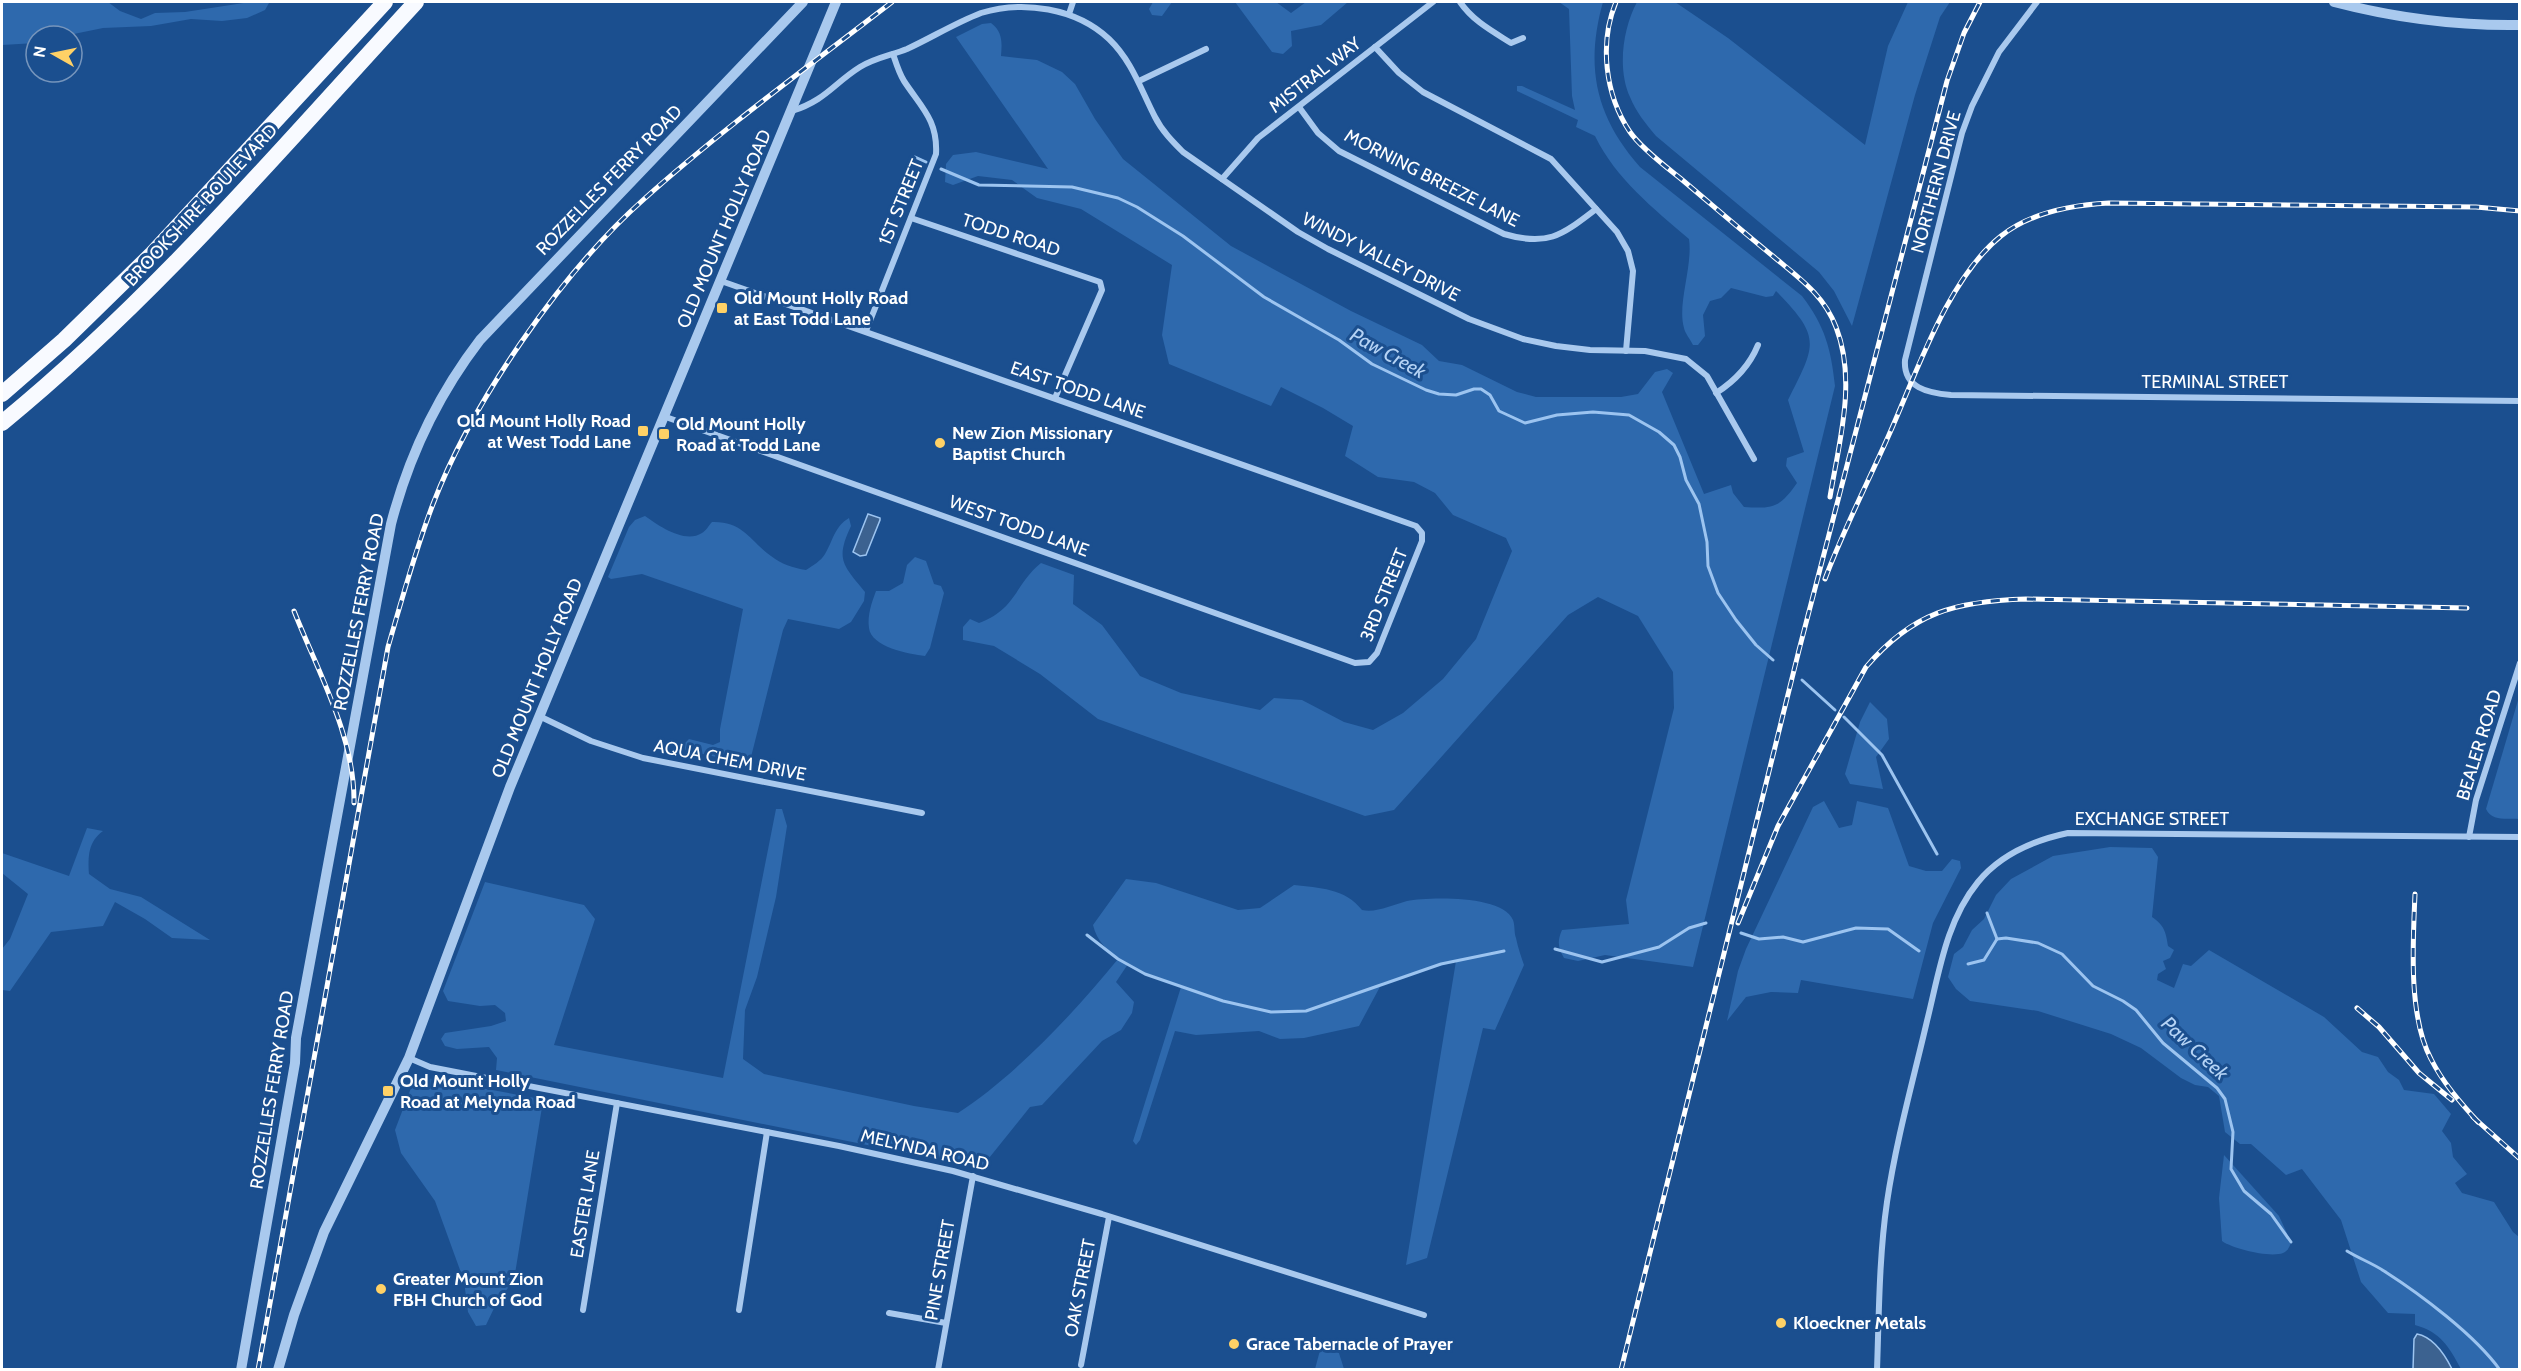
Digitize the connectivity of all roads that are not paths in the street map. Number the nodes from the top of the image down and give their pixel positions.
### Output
1 (385, 2) edge
2 (416, 2) edge
3 (803, 2) edge
4 (836, 2) edge
5 (1073, 2) edge
6 (1433, 2) edge
7 (1460, 2) edge
8 (2037, 2) edge
9 (2334, 2) edge
10 (1069, 14) junction
11 (2520, 26) edge
12 (1523, 38) dead end
13 (1375, 47) junction
14 (1206, 49) dead end
15 (893, 54) junction
16 (1139, 81) junction
17 (1299, 107) junction
18 (792, 111) junction
19 (1222, 179) junction
20 (1596, 209) junction
21 (911, 218) junction
22 (721, 280) junction
23 (866, 331) junction
24 (1758, 345) dead end
25 (1626, 351) junction
26 (1912, 384) joint
27 (1716, 393) junction
28 (2, 394) edge
29 (1054, 398) junction
30 (2520, 401) edge
31 (662, 416) junction
32 (2, 423) edge
33 (1754, 459) dead end
34 (1422, 533) joint
35 (1365, 663) joint
36 (2520, 663) edge
37 (539, 716) junction
38 (922, 813) dead end
39 (2469, 837) junction
40 (2520, 837) edge
41 (409, 1058) junction
42 (616, 1103) junction
43 (767, 1132) junction
44 (973, 1176) junction
45 (1109, 1216) junction
46 (583, 1310) dead end
47 (739, 1310) dead end
48 (889, 1313) dead end
49 (1425, 1315) dead end
50 (946, 1323) junction
51 (1081, 1365) dead end
52 (240, 1370) edge
53 (278, 1370) edge
54 (938, 1370) edge
55 (1877, 1370) edge

1 - 28 highway, BROOKSHIRE BOULEVARD
2 - 32 highway, BROOKSHIRE BOULEVARD
3 - 52 street, ROZZELLES FERRY ROAD
4 - 18 street, OLD MOUNT HOLLY ROAD
5 - 10 street
6 - 13 street, MISTRAL WAY
7 - 12 street
8 - 26 street, NORTHERN DRIVE
9 - 11 street
10 - 15 street, WINDY VALLEY DRIVE
10 - 16 street, WINDY VALLEY DRIVE
13 - 17 street, MISTRAL WAY
13 - 20 street
14 - 16 street
15 - 18 street, WINDY VALLEY DRIVE
15 - 21 street, 1ST STREET
16 - 19 street, WINDY VALLEY DRIVE
17 - 19 street, MISTRAL WAY
17 - 20 street, MORNING BREEZE LANE
18 - 22 street, OLD MOUNT HOLLY ROAD
19 - 25 street, WINDY VALLEY DRIVE
20 - 25 street
21 - 23 street, 1ST STREET
21 - 29 street, TODD ROAD
22 - 23 street, EAST TODD LANE
22 - 31 street, OLD MOUNT HOLLY ROAD
23 - 29 street, EAST TODD LANE
24 - 27 street
25 - 27 street, WINDY VALLEY DRIVE
26 - 30 street, TERMINAL STREET
27 - 33 street, WINDY VALLEY DRIVE
29 - 34 street, EAST TODD LANE
31 - 35 street, WEST TODD LANE
31 - 37 street, OLD MOUNT HOLLY ROAD
34 - 35 street, 3RD STREET
36 - 39 street, BEALER ROAD
37 - 38 street, AQUA CHEM DRIVE
37 - 41 street, OLD MOUNT HOLLY ROAD
39 - 40 street, EXCHANGE STREET
39 - 55 street, EXCHANGE STREET
41 - 42 street, MELYNDA ROAD
41 - 53 street, OLD MOUNT HOLLY ROAD
42 - 43 street, MELYNDA ROAD
42 - 46 street, EASTER LANE
43 - 44 street, MELYNDA ROAD
43 - 47 street
44 - 45 street, MELYNDA ROAD
44 - 50 street, PINE STREET
45 - 49 street, MELYNDA ROAD
45 - 51 street, OAK STREET
48 - 50 street
50 - 54 street, PINE STREET

